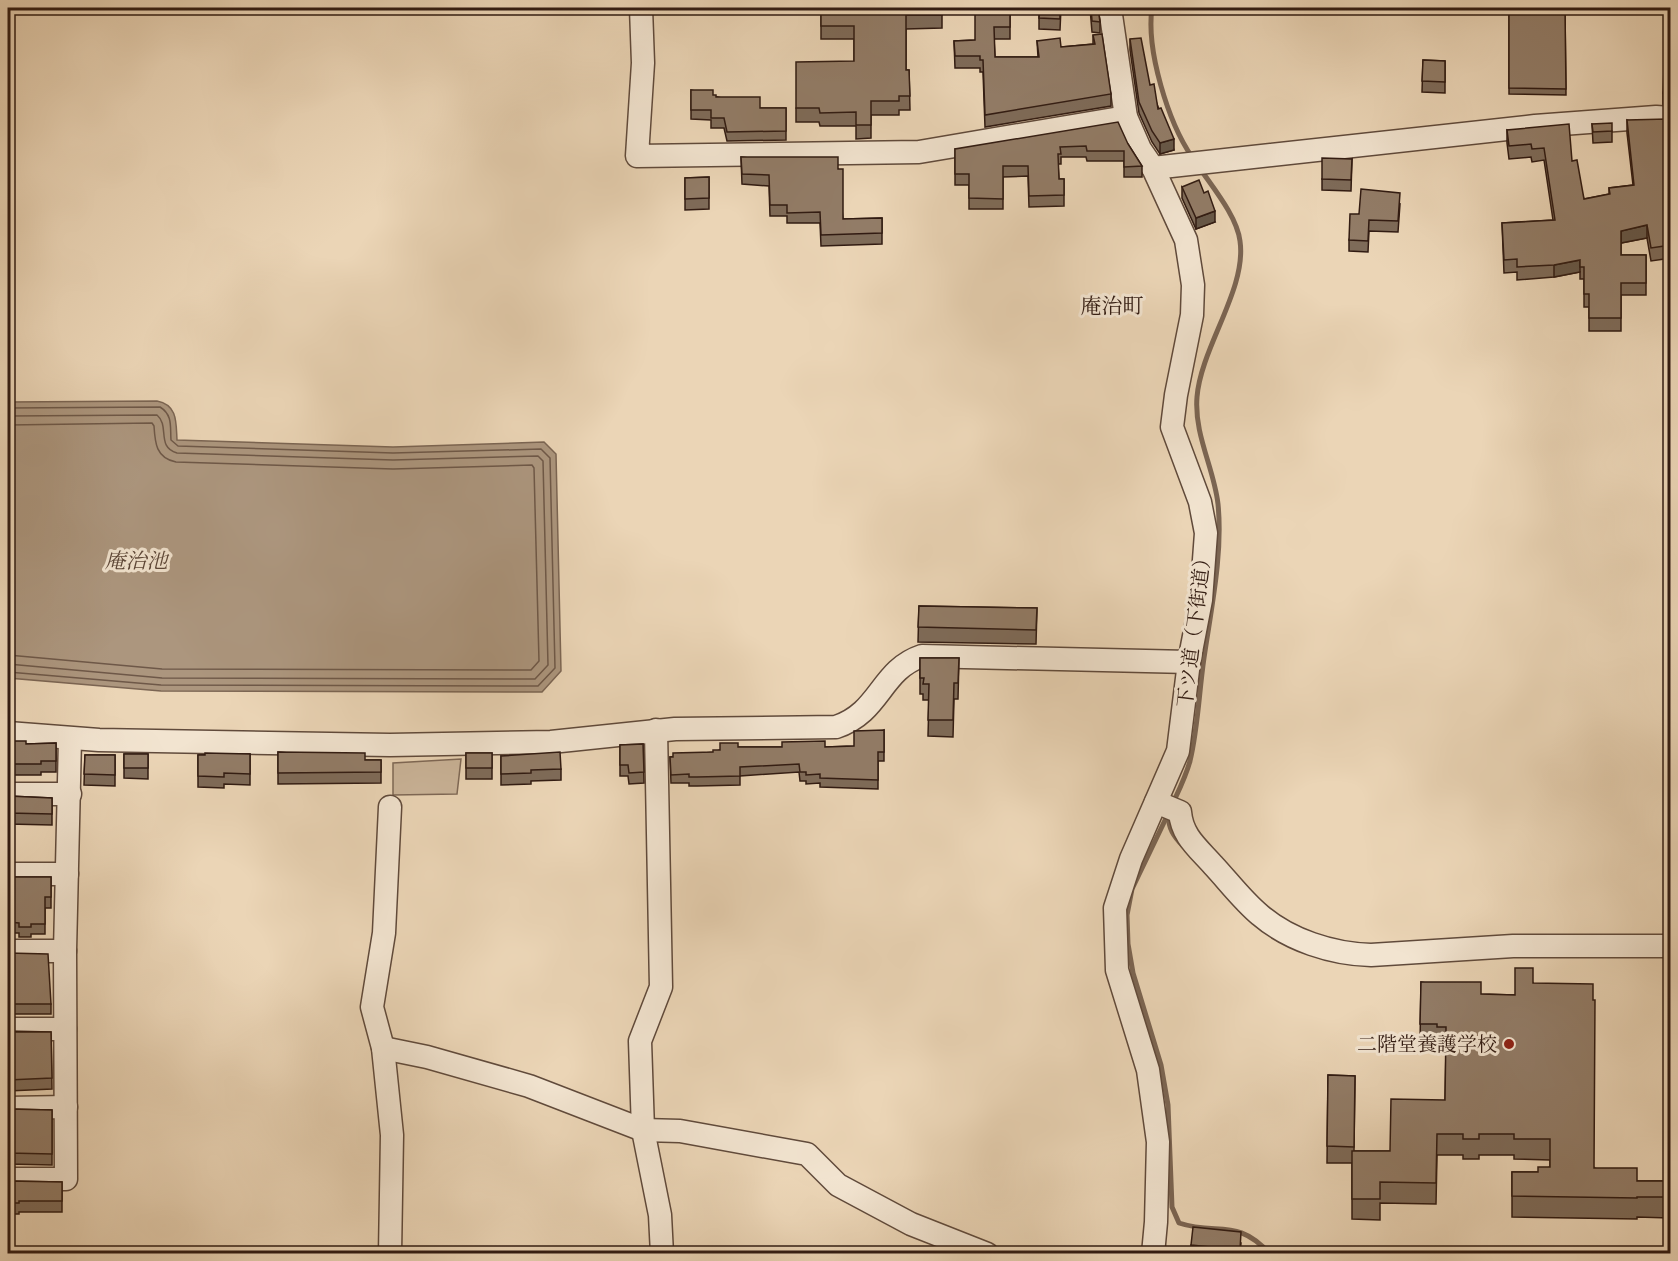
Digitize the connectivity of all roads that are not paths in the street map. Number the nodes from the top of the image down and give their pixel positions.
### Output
1 (641, 8) edge
2 (1110, 8) edge
3 (1126, 117) junction
4 (1671, 118) edge
5 (1153, 168) junction
6 (1188, 662) junction
7 (656, 730) junction
8 (8, 733) edge
9 (70, 739) junction
10 (8, 794) edge
11 (70, 794) junction
12 (1156, 802) junction
13 (390, 807) dead end
14 (8, 874) edge
15 (67, 874) junction
16 (1671, 946) edge
17 (8, 951) edge
18 (65, 951) junction
19 (8, 1029) edge
20 (65, 1029) junction
21 (383, 1048) junction
22 (66, 1107) junction
23 (8, 1108) edge
24 (643, 1130) junction
25 (8, 1179) edge
26 (390, 1254) edge
27 (662, 1254) edge
28 (987, 1254) edge
29 (1153, 1254) edge

1 - 3 street
2 - 3 street, 下ツ道（下街道）
3 - 5 street, 下ツ道（下街道）
4 - 5 street
5 - 6 street, 下ツ道（下街道）
6 - 7 street
6 - 12 street, 下ツ道（下街道）
7 - 9 street
7 - 24 street
8 - 9 street
9 - 11 street
10 - 11 street
11 - 15 street
12 - 16 street
12 - 29 street, 下ツ道（下街道）
13 - 21 street
14 - 15 street
15 - 18 street
17 - 18 street
18 - 20 street
19 - 20 street
20 - 22 street
21 - 24 street
21 - 26 street
22 - 23 street
22 - 25 street
24 - 27 street
24 - 28 street

